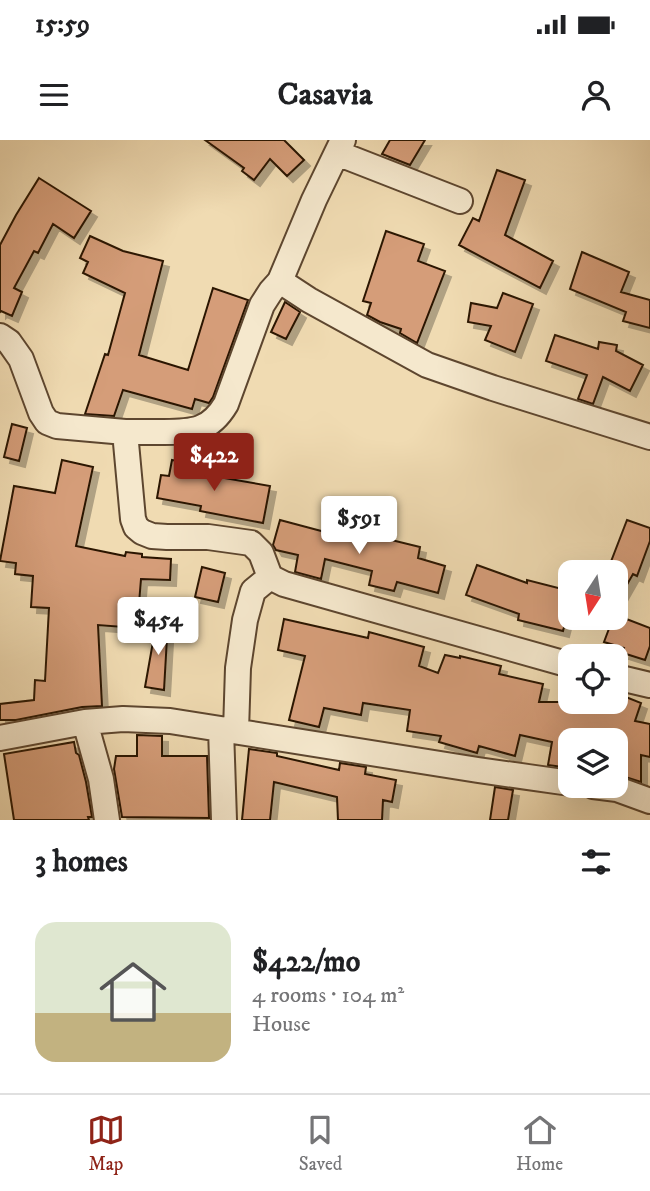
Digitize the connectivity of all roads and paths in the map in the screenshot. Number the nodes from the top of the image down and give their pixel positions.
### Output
1 (340, 147) edge
2 (460, 201) dead end
3 (280, 281) junction
4 (0, 336) edge
5 (125, 432) junction
6 (650, 437) edge
7 (270, 577) junction
8 (558, 662) edge
9 (628, 680) edge
10 (650, 685) edge
11 (85, 722) junction
12 (229, 730) junction
13 (0, 738) edge
14 (558, 781) edge
15 (628, 793) edge
16 (650, 800) edge
17 (107, 820) edge
18 (224, 820) edge

1 - 2 street
1 - 3 street
3 - 5 street
3 - 6 street
4 - 5 street
5 - 7 street
7 - 8 street
7 - 12 street
9 - 10 street
11 - 12 street
11 - 13 street
11 - 17 street
12 - 14 street
12 - 18 street
15 - 16 street

